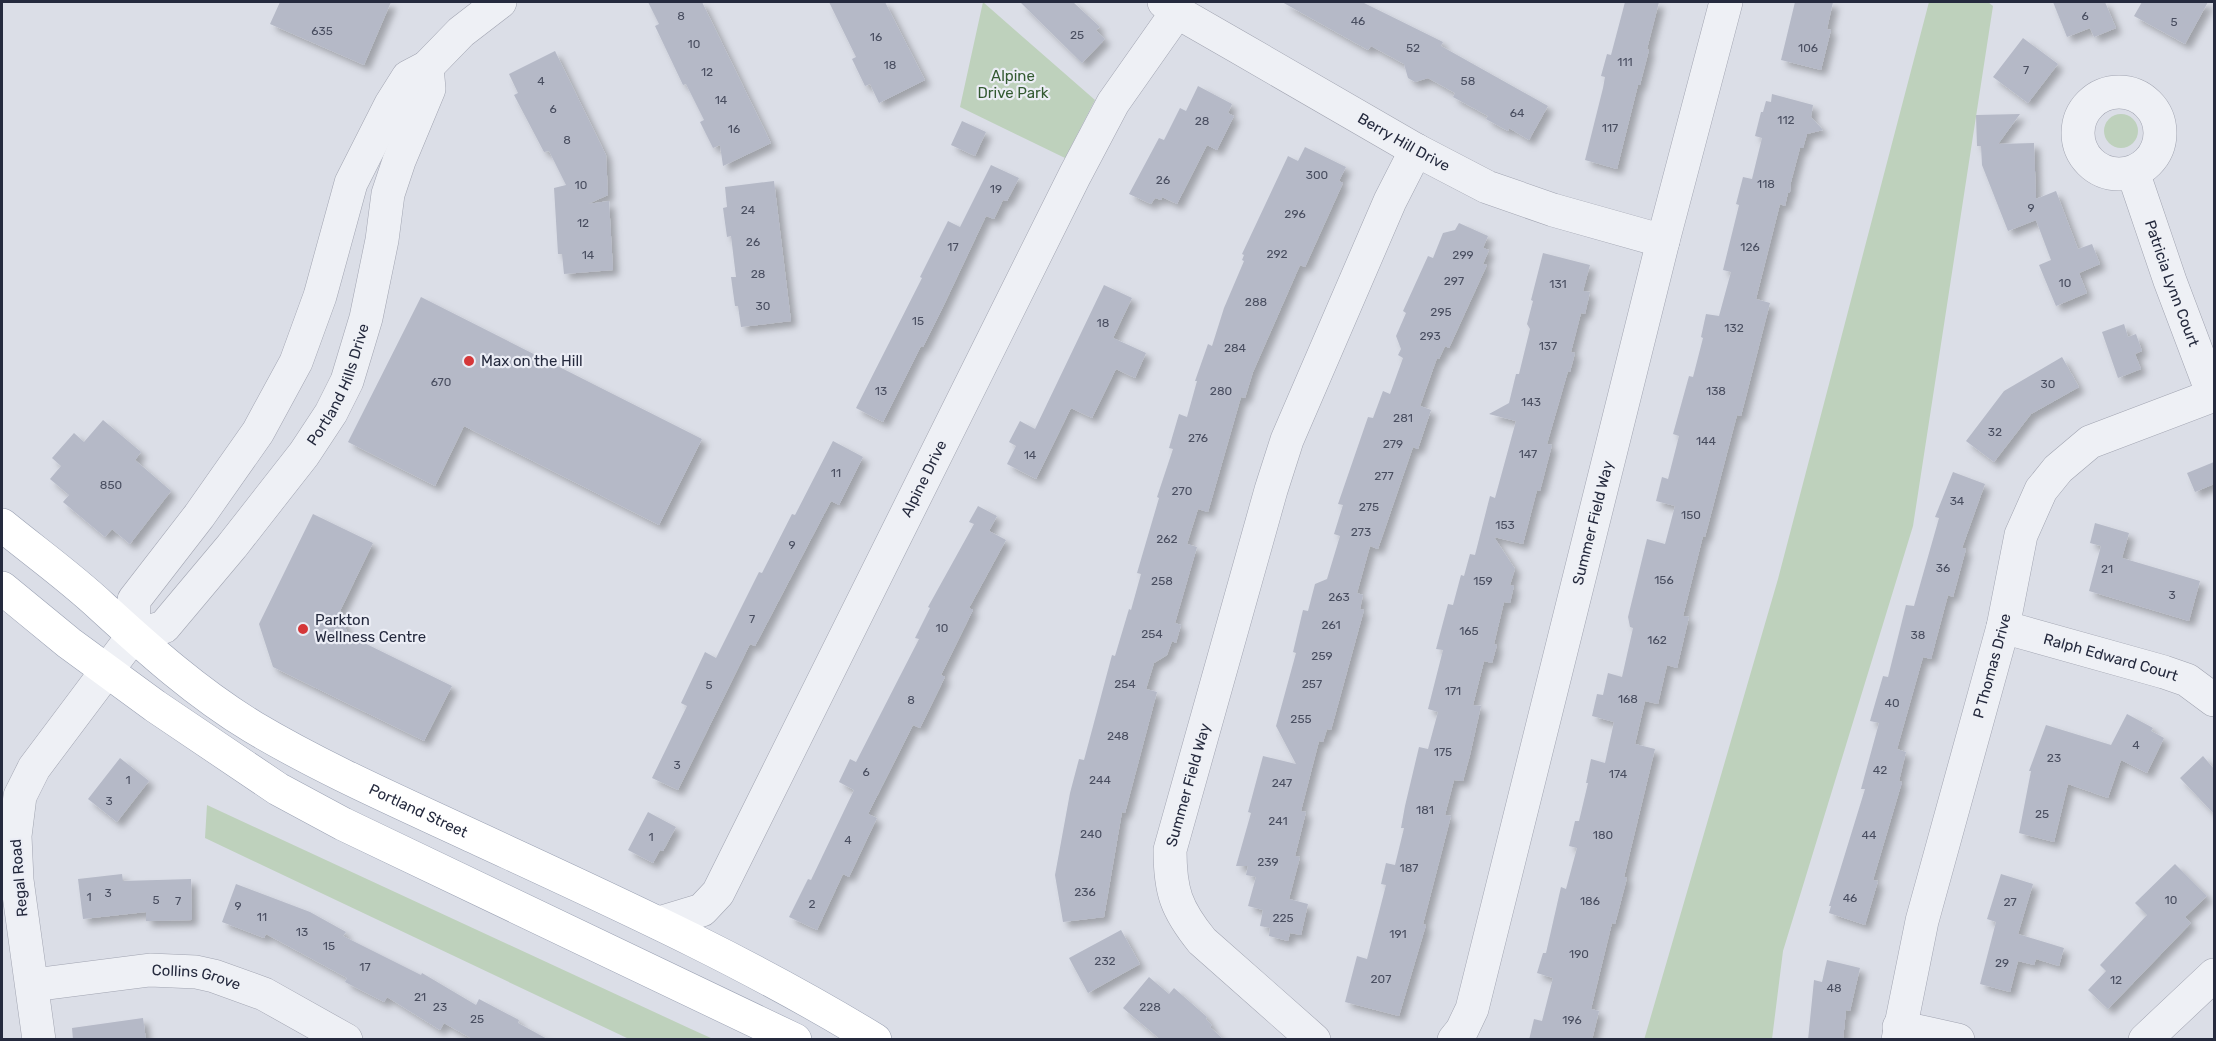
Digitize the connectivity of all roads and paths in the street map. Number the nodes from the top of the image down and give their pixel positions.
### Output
1 (500, 2) edge
2 (1726, 2) edge
3 (1171, 7) edge
4 (427, 67) junction
5 (1416, 150) junction
6 (2133, 172) dead end
7 (1663, 241) junction
8 (2214, 395) edge
9 (2, 525) edge
10 (2, 588) edge
11 (2003, 627) junction
12 (133, 636) junction
13 (107, 671) junction
14 (2214, 700) edge
15 (659, 923) junction
16 (2214, 975) edge
17 (33, 985) junction
18 (1899, 1033) edge
19 (39, 1040) edge
20 (346, 1040) edge
21 (795, 1040) edge
22 (875, 1040) edge
23 (1314, 1040) edge
24 (1454, 1040) edge
25 (1958, 1040) edge
26 (2145, 1040) edge

1 - 4 street
2 - 7 street, Summer Field Way
3 - 5 street, Berry Hill Drive
3 - 15 street, Alpine Drive
4 - 12 street
4 - 12 street, Portland Hills Drive
5 - 7 street, Berry Hill Drive
5 - 23 street, Summer Field Way
6 - 8 street, Patricia Lynn Court
7 - 24 street, Summer Field Way
8 - 11 street, P Thomas Drive
9 - 12 main road, Portland Street
10 - 13 main road
11 - 14 street, Ralph Edward Court
11 - 18 street, P Thomas Drive
12 - 13 street
12 - 15 main road, Portland Street
13 - 17 street, Regal Road
13 - 21 main road
15 - 22 main road, Portland Street
16 - 26 street
17 - 19 street, Regal Road
17 - 20 street, Collins Grove
18 - 25 street

